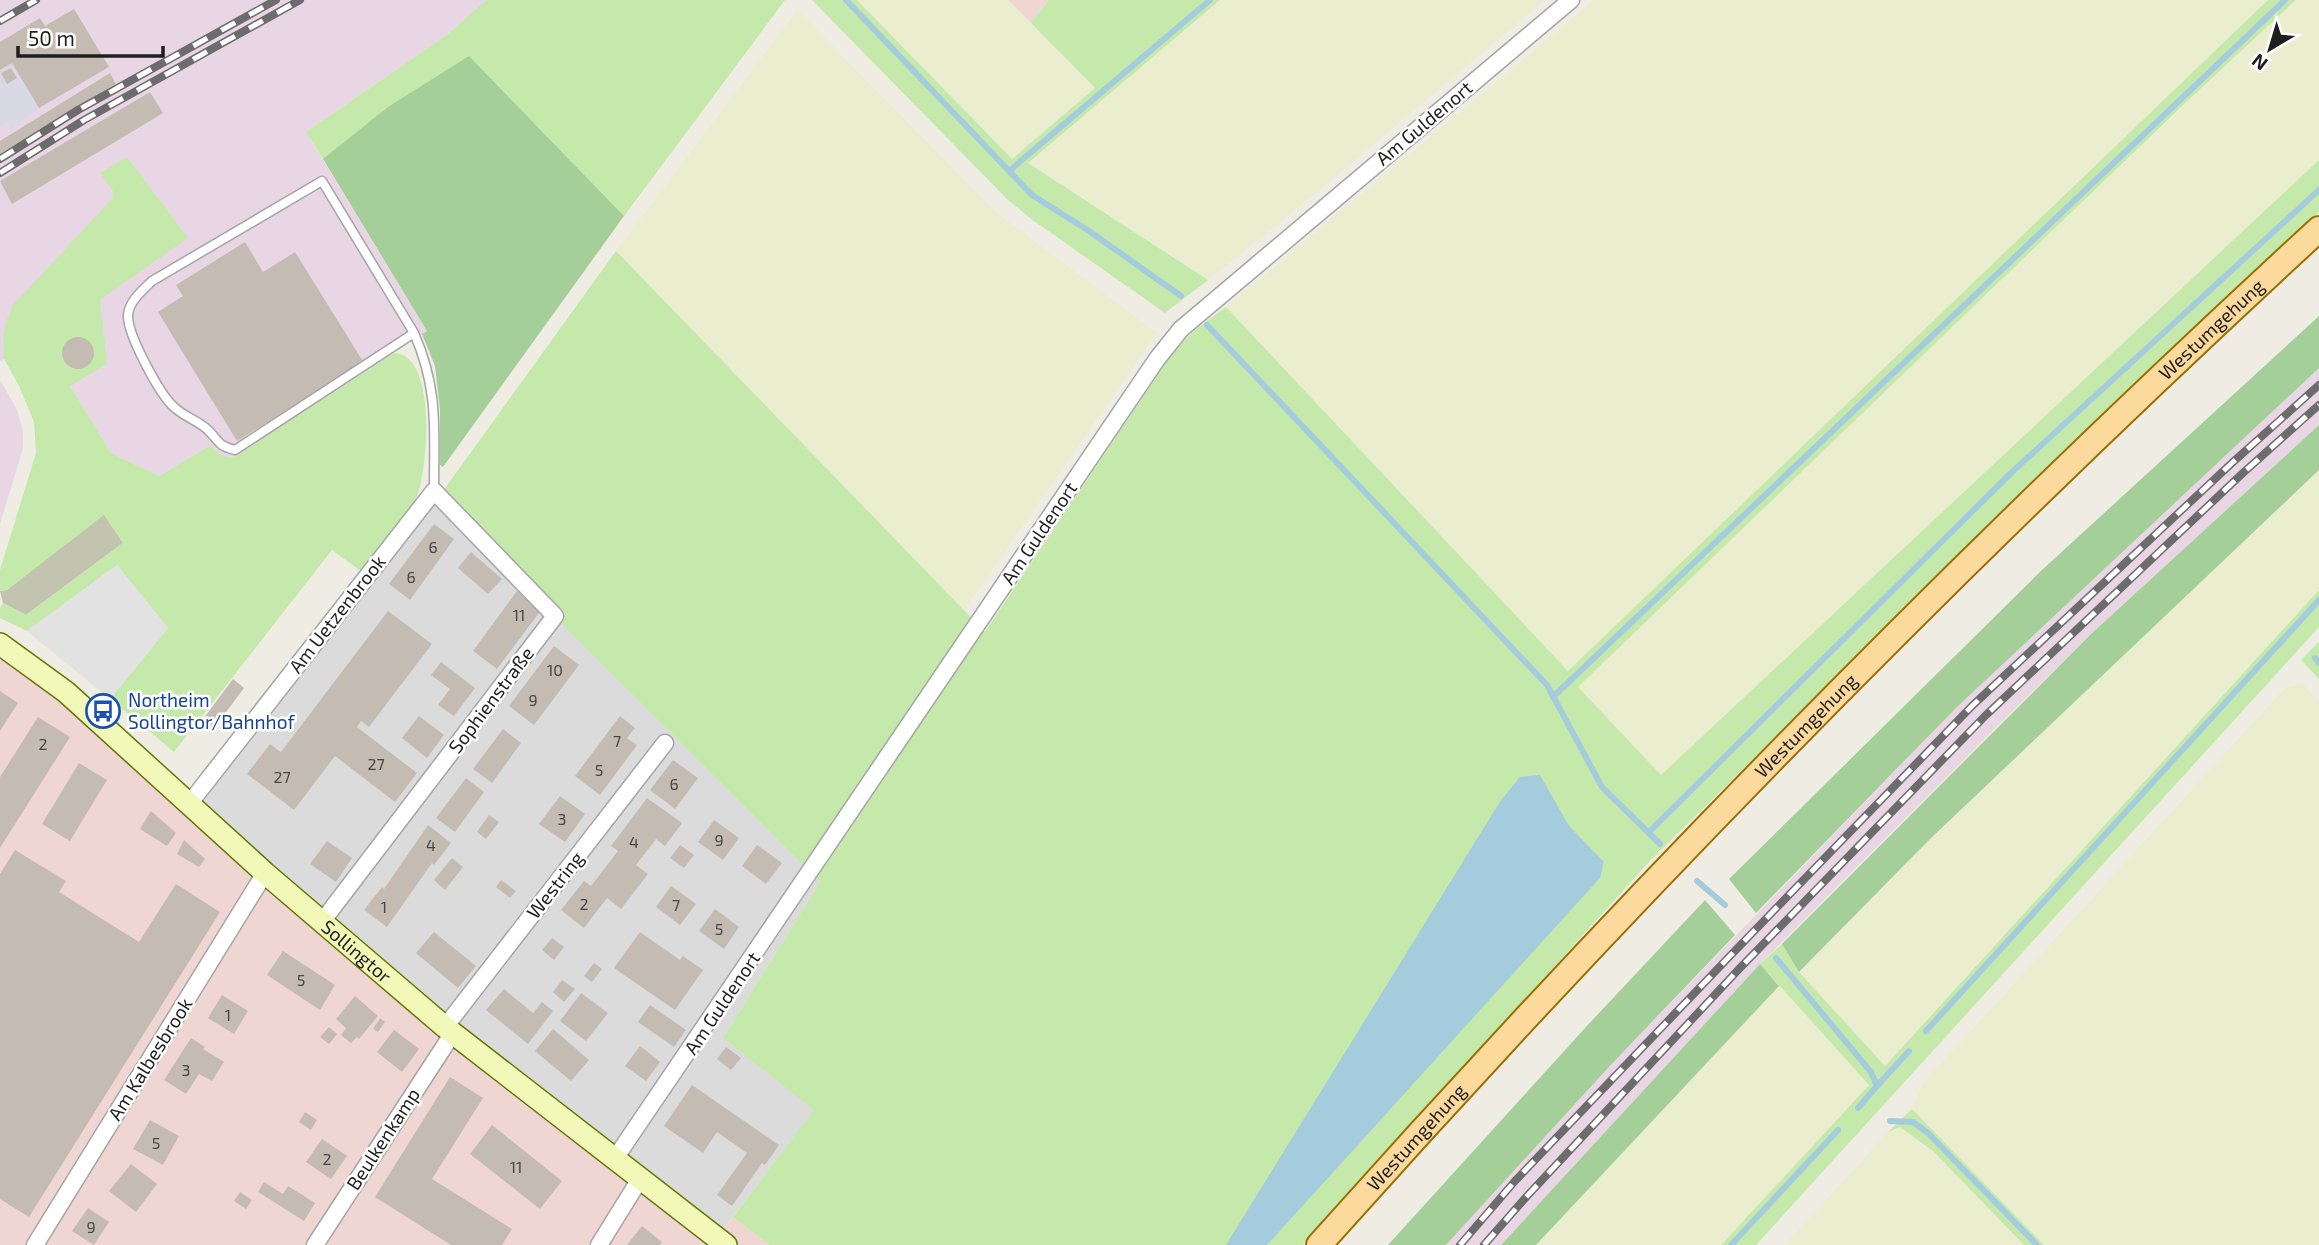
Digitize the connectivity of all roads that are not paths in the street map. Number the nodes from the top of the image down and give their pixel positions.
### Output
1 (1571, 0) edge
2 (2319, 229) edge
3 (414, 333) junction
4 (433, 491) junction
5 (0, 644) edge
6 (665, 743) dead end
7 (189, 804) junction
8 (265, 873) junction
9 (321, 923) junction
10 (449, 1030) junction
11 (614, 1160) junction
12 (640, 1179) junction
13 (35, 1245) edge
14 (315, 1245) edge
15 (599, 1245) edge
16 (726, 1245) edge
17 (1319, 1245) edge

1 - 11 street, Am Guldenort
2 - 17 main road, Westumgehung
3 - 3 lane
3 - 4 lane
4 - 7 street, Am Uetzenbrook
4 - 9 street, Sophienstraße
5 - 7 main road, Sollingtor
6 - 10 street, Westring
7 - 8 main road, Sollingtor
8 - 9 main road, Sollingtor
8 - 13 street, Am Kalbesbrook
9 - 10 main road, Sollingtor
10 - 11 main road, Sollingtor
10 - 14 street, Beulkenkamp
11 - 12 main road, Sollingtor
12 - 15 street
12 - 16 main road, Sollingtor

